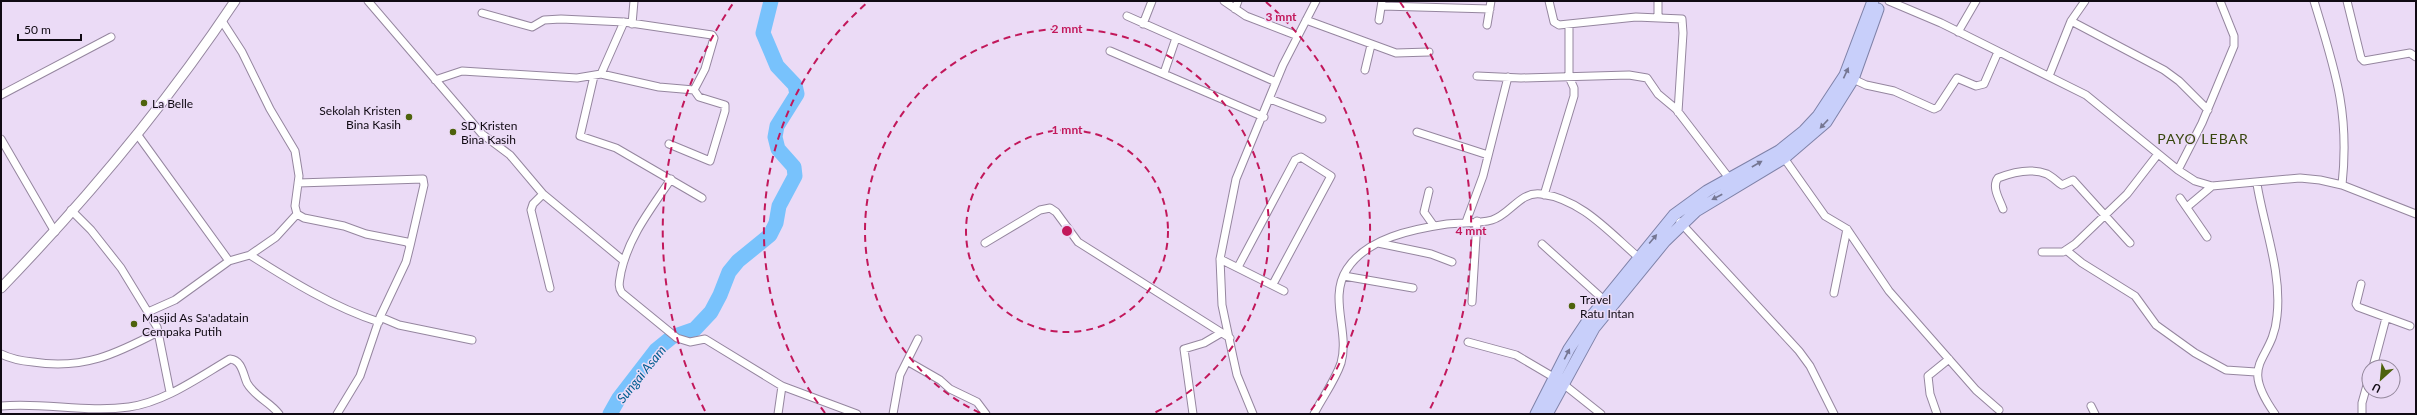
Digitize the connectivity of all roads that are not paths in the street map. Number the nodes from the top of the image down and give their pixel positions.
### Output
1 (235, 1) edge
2 (368, 1) edge
3 (634, 1) edge
4 (1152, 1) edge
5 (1224, 1) edge
6 (1238, 1) edge
7 (1316, 1) edge
8 (1491, 1) edge
9 (1549, 1) edge
10 (1658, 1) edge
11 (1873, 1) edge
12 (1880, 1) edge
13 (1889, 1) edge
14 (1976, 1) edge
15 (2084, 1) edge
16 (2220, 1) edge
17 (2314, 1) edge
18 (2347, 1) edge
19 (1382, 4) edge
20 (1235, 9) junction
21 (1490, 9) junction
22 (482, 13) dead end
23 (1127, 16) dead end
24 (1658, 18) junction
25 (1306, 20) junction
26 (1379, 20) dead end
27 (222, 21) junction
28 (2071, 21) junction
29 (624, 22) junction
30 (632, 24) junction
31 (1143, 24) junction
32 (1569, 24) junction
33 (1487, 25) dead end
34 (1960, 33) junction
35 (111, 36) dead end
36 (1298, 36) junction
37 (1176, 38) junction
38 (1371, 45) junction
39 (1110, 51) dead end
40 (1429, 52) dead end
41 (1998, 52) junction
42 (2416, 57) edge
43 (1365, 70) dead end
44 (1164, 73) junction
45 (597, 75) junction
46 (1477, 76) dead end
47 (2049, 76) junction
48 (1569, 77) junction
49 (1510, 78) junction
50 (1853, 79) junction
51 (435, 80) junction
52 (1276, 82) junction
53 (694, 90) junction
54 (1, 95) edge
55 (1270, 100) junction
56 (2208, 110) junction
57 (1678, 112) junction
58 (1264, 117) junction
59 (1322, 119) dead end
60 (1417, 132) dead end
61 (136, 134) junction
62 (1, 138) edge
63 (669, 144) dead end
64 (2158, 154) junction
65 (1488, 155) junction
66 (1784, 158) junction
67 (2178, 170) junction
68 (1729, 178) junction
69 (671, 179) junction
70 (298, 183) junction
71 (2257, 184) junction
72 (2342, 185) junction
73 (2212, 186) junction
74 (1429, 191) dead end
75 (543, 194) junction
76 (1544, 195) junction
77 (702, 198) dead end
78 (2180, 198) dead end
79 (2187, 207) junction
80 (2003, 209) dead end
81 (71, 210) junction
82 (297, 214) junction
83 (2416, 214) edge
84 (1674, 215) junction
85 (2105, 215) junction
86 (1472, 222) junction
87 (1682, 224) junction
88 (1434, 226) junction
89 (1847, 229) junction
90 (55, 232) junction
91 (2207, 237) dead end
92 (985, 243) dead end
93 (1378, 243) junction
94 (2130, 243) dead end
95 (1542, 244) dead end
96 (410, 246) junction
97 (2066, 250) junction
98 (2042, 252) dead end
99 (250, 256) junction
100 (1638, 257) junction
101 (1220, 259) junction
102 (229, 261) junction
103 (624, 261) junction
104 (1452, 262) dead end
105 (1238, 267) junction
106 (1344, 276) junction
107 (1273, 284) junction
108 (2361, 284) dead end
109 (1, 288) edge
110 (550, 288) dead end
111 (1413, 288) dead end
112 (1284, 291) dead end
113 (1834, 293) dead end
114 (1604, 300) junction
115 (1472, 302) dead end
116 (148, 312) junction
117 (2386, 318) junction
118 (379, 320) junction
119 (2410, 326) dead end
120 (158, 332) junction
121 (1221, 333) junction
122 (1230, 338) junction
123 (918, 339) dead end
124 (472, 340) dead end
125 (1468, 342) dead end
126 (1, 354) edge
127 (1949, 358) junction
128 (2374, 359) edge
129 (907, 361) junction
130 (2256, 372) junction
131 (1559, 381) junction
132 (782, 386) junction
133 (170, 392) junction
134 (2363, 399) edge
135 (1, 406) edge
136 (2091, 406) dead end
137 (1999, 410) dead end
138 (279, 414) edge
139 (337, 414) edge
140 (778, 414) edge
141 (857, 414) edge
142 (893, 414) edge
143 (986, 414) edge
144 (1193, 414) edge
145 (1253, 414) edge
146 (1314, 414) edge
147 (1536, 414) edge
148 (1547, 414) edge
149 (1601, 414) edge
150 (1834, 414) edge
151 (1937, 414) edge
152 (2095, 414) edge
153 (2275, 414) edge
154 (2362, 414) edge

1 - 27 street
2 - 51 street
3 - 30 street
4 - 31 street
5 - 20 street
6 - 20 street
7 - 25 street
8 - 21 street
9 - 32 street
10 - 24 street
68 -> 11 highway
12 - 50 highway
13 - 34 street
14 - 34 street
15 - 28 street
16 - 56 street
17 - 72 street
18 - 42 street
19 - 21 street
19 - 26 street
20 - 36 street
21 - 33 street
22 - 29 street
23 - 31 street
24 - 32 street
24 - 57 street
25 - 36 street
25 - 38 street
27 - 61 street
27 - 70 street
28 - 47 street
28 - 56 street
29 - 30 street
29 - 45 street
30 - 53 street
31 - 37 street
32 - 48 street
34 - 41 street
35 - 54 street
36 - 52 street
37 - 44 street
37 - 52 street
38 - 40 street
38 - 43 street
39 - 44 street
41 - 47 street
41 - 50 street
44 - 58 street
45 - 51 street
45 - 53 street
45 - 69 street
46 - 49 street
47 - 64 street
48 - 49 street
48 - 57 street
48 - 76 street
49 - 65 street
50 -> 66 highway
51 - 75 street
52 - 55 street
53 - 63 street
55 - 58 street
55 - 59 street
56 - 67 street
57 - 68 street
58 - 101 street
60 - 65 street
61 - 81 street
61 - 102 street
62 - 90 street
64 - 67 street
64 - 85 street
65 - 86 street
66 -> 87 highway
66 - 89 street
67 - 73 street
68 - 84 highway
69 - 77 street
69 - 103 street
70 - 82 street
70 - 96 street
71 - 72 street
71 - 73 street
71 - 130 street
72 - 83 street
73 - 79 street
74 - 88 street
75 - 103 street
75 - 110 street
76 - 86 street
76 - 100 street
78 - 79 street
79 - 91 street
80 - 85 street
81 - 90 street
81 - 116 street
82 - 96 street
82 - 99 street
84 - 87 street
100 -> 84 highway
85 - 94 street
85 - 97 street
86 - 88 street
86 - 115 street
87 - 131 highway
87 - 150 street
88 - 93 street
89 - 113 street
89 - 127 street
90 - 109 street
92 - 121 street
93 - 104 street
93 - 106 street
95 - 114 street
96 - 118 street
97 - 98 street
97 - 130 street
99 - 102 street
99 - 118 street
100 - 114 highway
101 - 105 street
101 - 122 street
102 - 116 street
103 - 132 street
105 - 107 street
105 - 107 street
106 - 111 street
106 - 146 street
107 - 112 street
108 - 117 street
131 -> 114 highway
116 - 120 street
117 - 119 street
117 - 128 street
118 - 124 street
118 - 139 street
120 - 126 street
120 - 133 street
121 - 122 street
121 - 144 street
122 - 145 street
123 - 129 street
125 - 131 street
127 - 137 street
127 - 151 street
129 - 142 street
129 - 143 street
130 - 153 street
131 - 147 highway
131 - 148 highway
131 - 149 street
132 - 140 street
132 - 141 street
133 - 135 street
133 - 138 street
134 - 154 street
136 - 152 street

